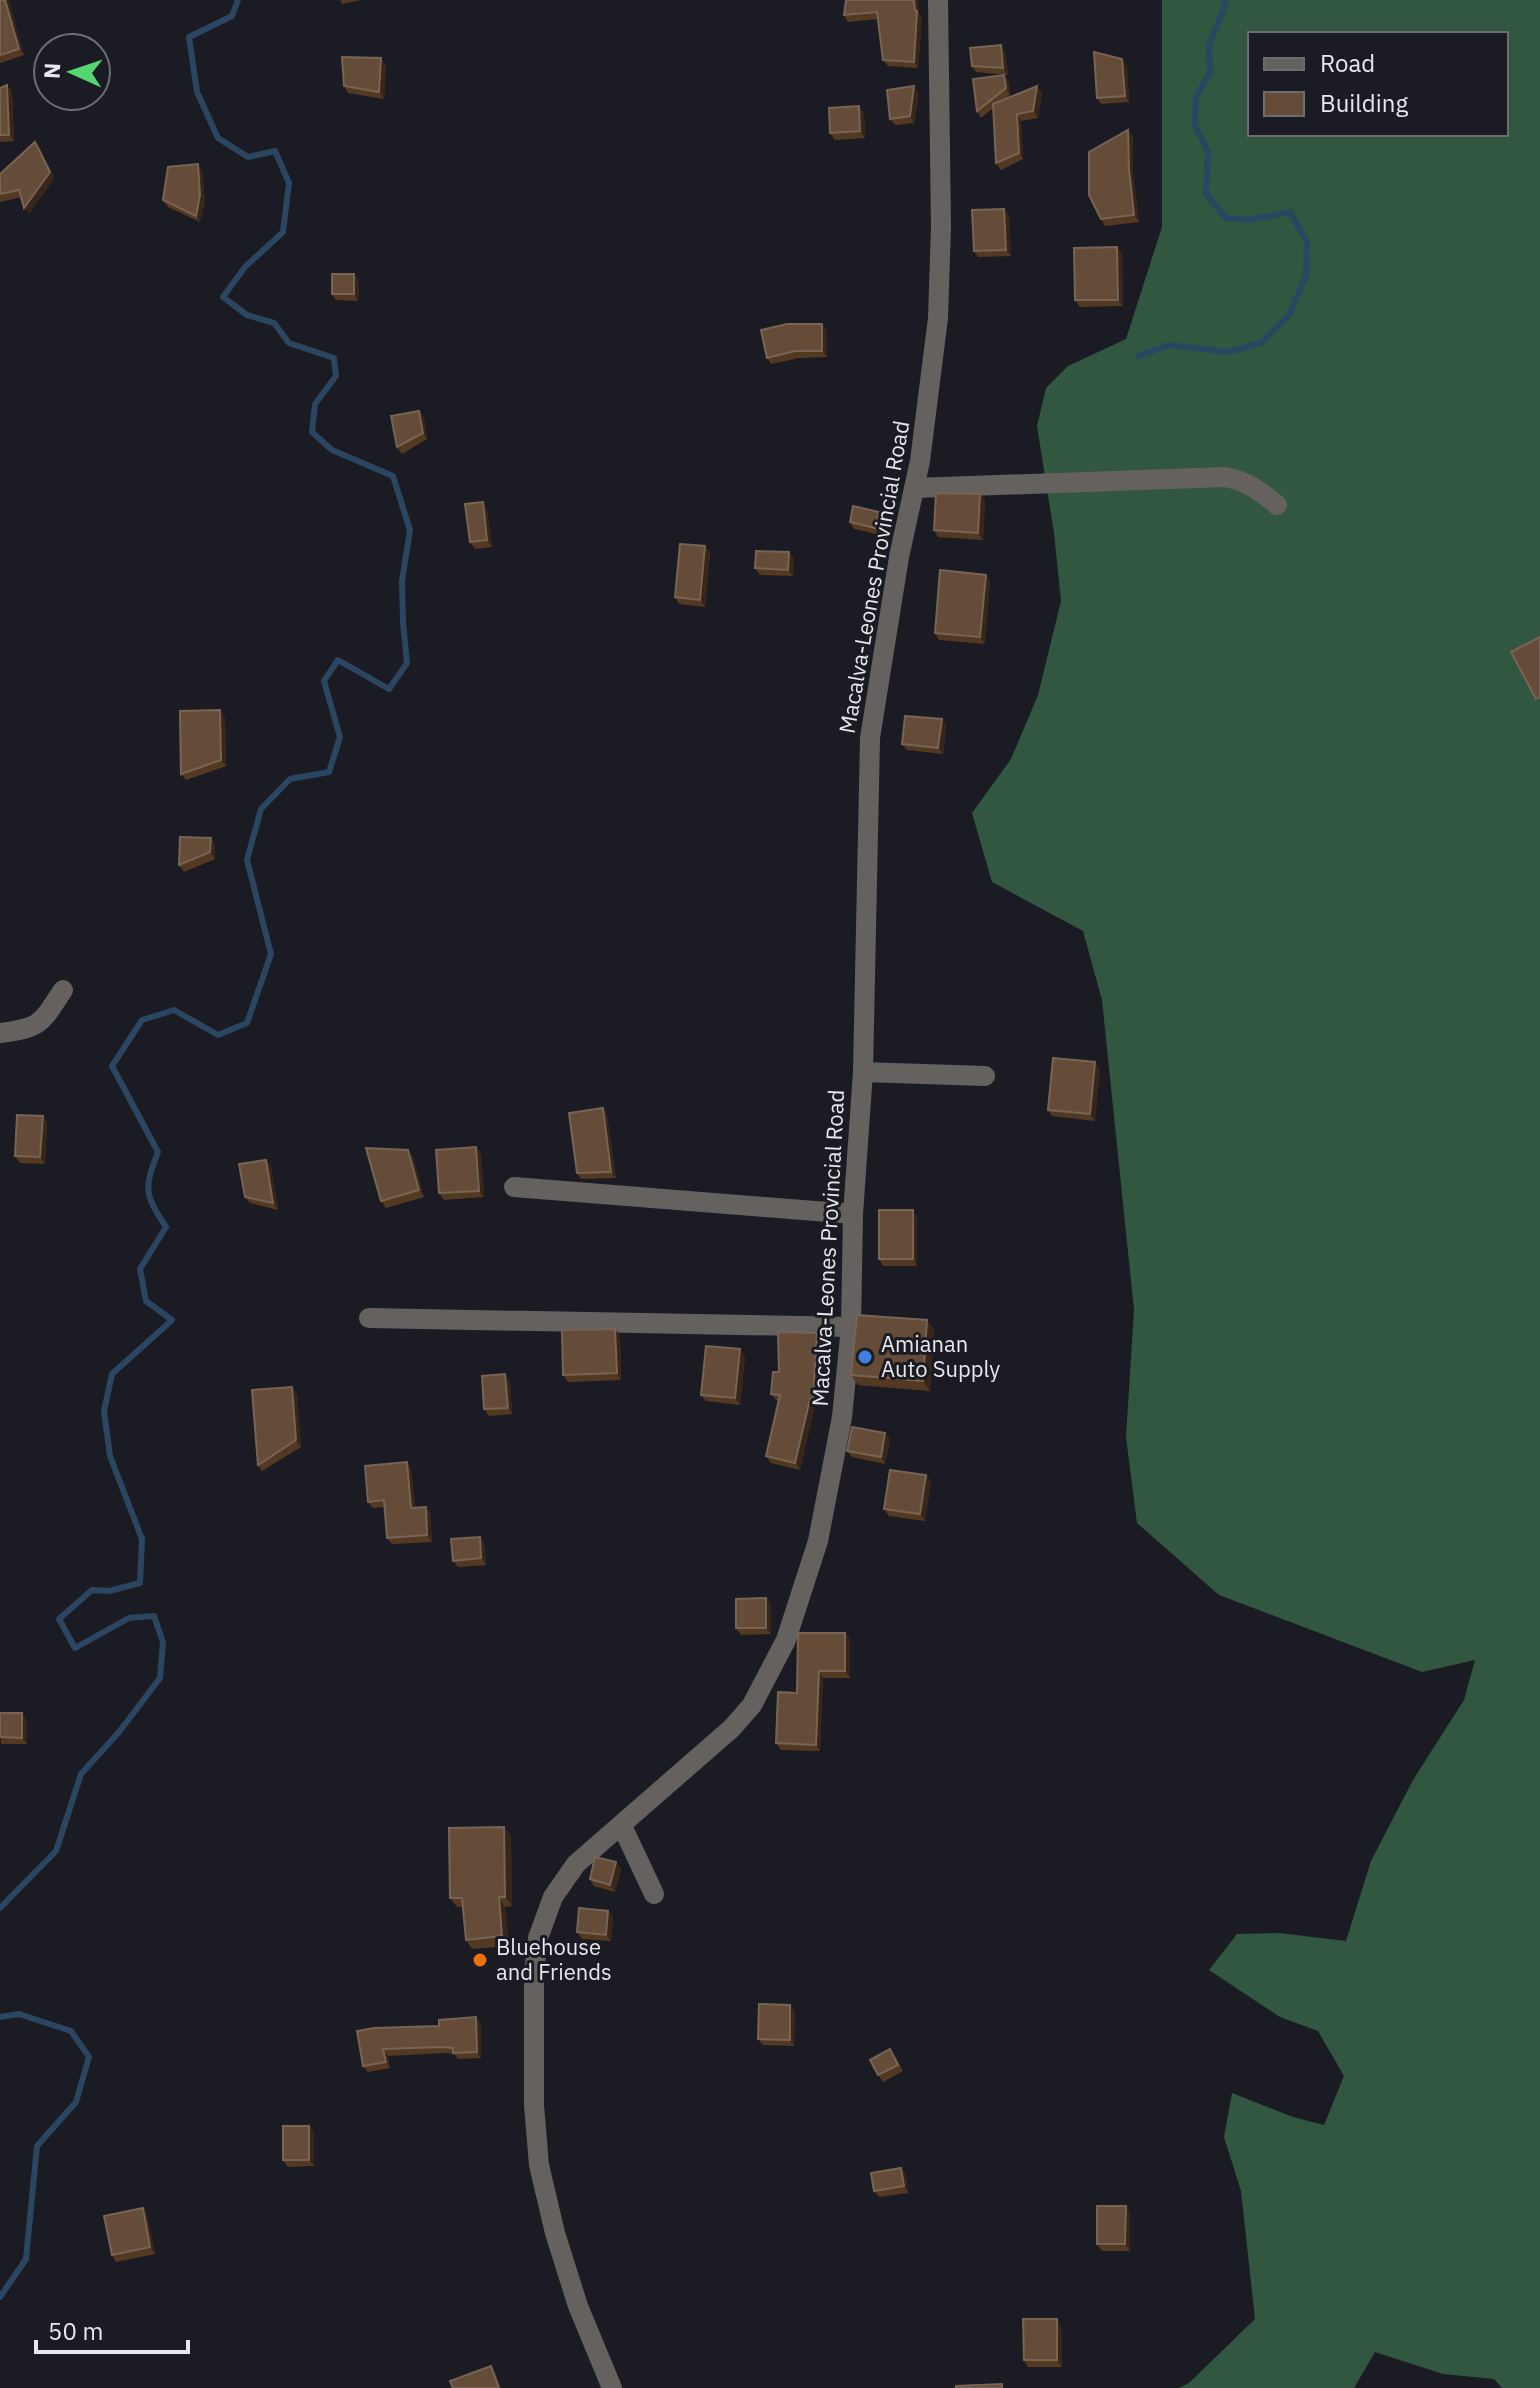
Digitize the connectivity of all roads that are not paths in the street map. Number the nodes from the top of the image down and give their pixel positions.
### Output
1 (938, 0) edge
2 (914, 488) junction
3 (1277, 505) dead end
4 (63, 990) dead end
5 (0, 1033) edge
6 (863, 1072) junction
7 (985, 1076) dead end
8 (514, 1187) dead end
9 (853, 1214) junction
10 (369, 1318) dead end
11 (851, 1327) junction
12 (622, 1826) junction
13 (654, 1894) dead end
14 (612, 2388) edge

1 - 2 street, Macalva-Leones Provincial Road
2 - 3 street
2 - 6 street, Macalva-Leones Provincial Road
4 - 5 street
6 - 7 street
6 - 9 street, Macalva-Leones Provincial Road
8 - 9 street
9 - 11 street, Macalva-Leones Provincial Road
10 - 11 street
11 - 12 street, Macalva-Leones Provincial Road
12 - 13 street
12 - 14 street, Macalva-Leones Provincial Road

